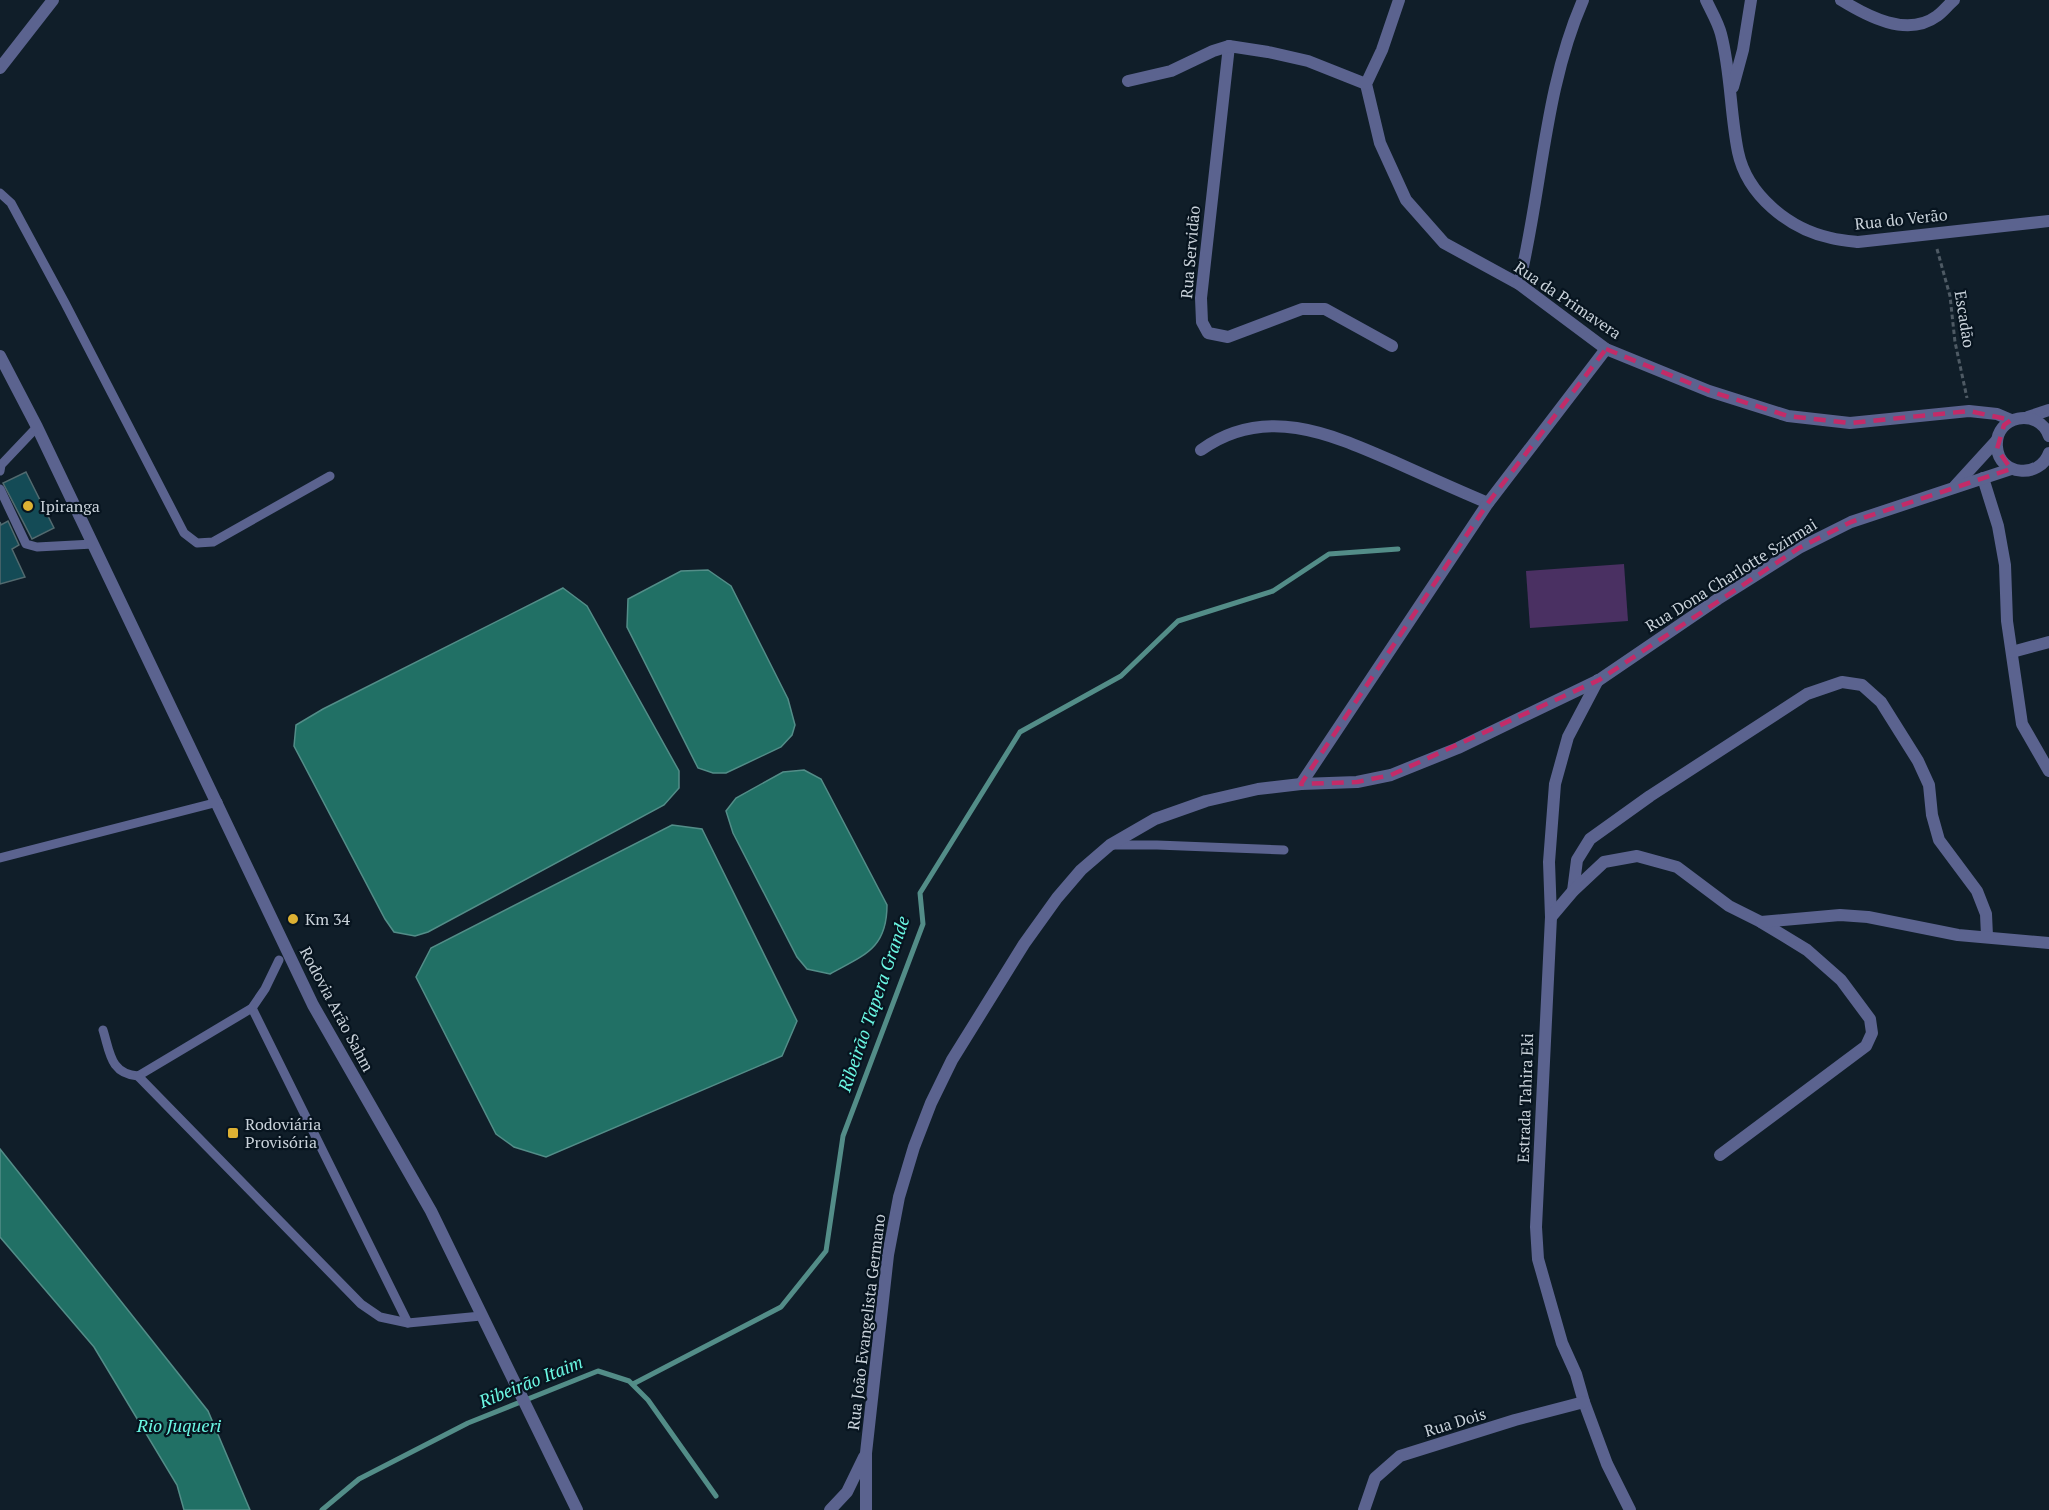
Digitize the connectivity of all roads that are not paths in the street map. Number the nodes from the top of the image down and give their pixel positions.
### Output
1 (53, 0) edge
2 (1399, 0) edge
3 (1706, 0) edge
4 (1751, 0) edge
5 (1841, 0) edge
6 (1954, 0) edge
7 (1582, 1) edge
8 (1229, 46) junction
9 (0, 68) edge
10 (1128, 81) dead end
11 (1366, 84) junction
12 (1732, 91) junction
13 (0, 193) edge
14 (2049, 220) edge
15 (1519, 284) junction
16 (1392, 346) dead end
17 (1606, 349) junction
18 (0, 356) edge
19 (2049, 410) edge
20 (2028, 417) junction
21 (2011, 420) junction
22 (37, 427) junction
23 (2047, 430) edge
24 (1997, 440) junction
25 (1201, 450) dead end
26 (2047, 459) edge
27 (2011, 469) junction
28 (0, 471) edge
29 (330, 476) dead end
30 (1983, 478) junction
31 (1954, 487) junction
32 (0, 489) edge
33 (1488, 503) junction
34 (93, 544) junction
35 (2049, 642) edge
36 (2012, 652) junction
37 (1599, 680) junction
38 (2049, 771) edge
39 (1301, 784) junction
40 (218, 802) junction
41 (1110, 846) junction
42 (1284, 850) dead end
43 (0, 858) edge
44 (1573, 891) junction
45 (1551, 917) junction
46 (1761, 922) junction
47 (1988, 936) junction
48 (2049, 943) edge
49 (279, 960) dead end
50 (252, 1008) junction
51 (103, 1030) dead end
52 (138, 1076) junction
53 (1720, 1155) dead end
54 (481, 1316) junction
55 (408, 1323) junction
56 (1584, 1402) junction
57 (866, 1453) junction
58 (577, 1510) edge
59 (830, 1510) edge
60 (866, 1510) edge
61 (1364, 1510) edge
62 (1630, 1510) edge

1 - 9 street
2 - 11 street
3 - 12 street, Rua do Verão
4 - 12 street
5 - 6 street
7 - 15 street
8 - 10 street
8 - 11 street
8 - 16 street, Rua Servidão
11 - 15 street, Rua da Primavera
12 - 14 street, Rua do Verão
13 - 29 lane
15 - 17 street, Rua da Primavera
17 - 21 street, Rua da Primavera
17 - 33 street
18 - 22 street, Rodovia Arão Sahm
19 - 20 street
20 - 21 street
20 - 23 street
21 - 24 street, Rua Dona Charlotte Szirmai
22 - 28 lane
22 - 34 street, Rodovia Arão Sahm
24 - 27 street
24 - 31 street, Rua Dona Charlotte Szirmai
25 - 33 street
26 - 27 street, Rua Dona Charlotte Szirmai
27 - 30 street, Rua Dona Charlotte Szirmai
30 - 31 street, Rua Dona Charlotte Szirmai
30 - 36 street
31 - 37 street, Rua Dona Charlotte Szirmai
32 - 34 lane
33 - 39 street
34 - 40 street, Rodovia Arão Sahm
35 - 36 street
36 - 38 street
37 - 39 street, Rua João Evangelista Germano
37 - 45 street, Estrada Tahira Eki
39 - 41 street, Rua João Evangelista Germano
40 - 43 lane
40 - 54 street, Rodovia Arão Sahm
41 - 42 lane
41 - 57 street, Rua João Evangelista Germano
44 - 45 street
44 - 46 street
44 - 47 street
45 - 56 street, Estrada Tahira Eki
46 - 47 street
46 - 53 street
47 - 48 street
49 - 50 lane
50 - 52 lane
50 - 55 lane
51 - 52 lane
52 - 55 lane
54 - 55 lane
54 - 58 street, Rodovia Arão Sahm
56 - 61 street, Rua Dois
56 - 62 street, Estrada Tahira Eki
57 - 59 street, Rua João Evangelista Germano
57 - 60 street, Rua João Evangelista Germano

